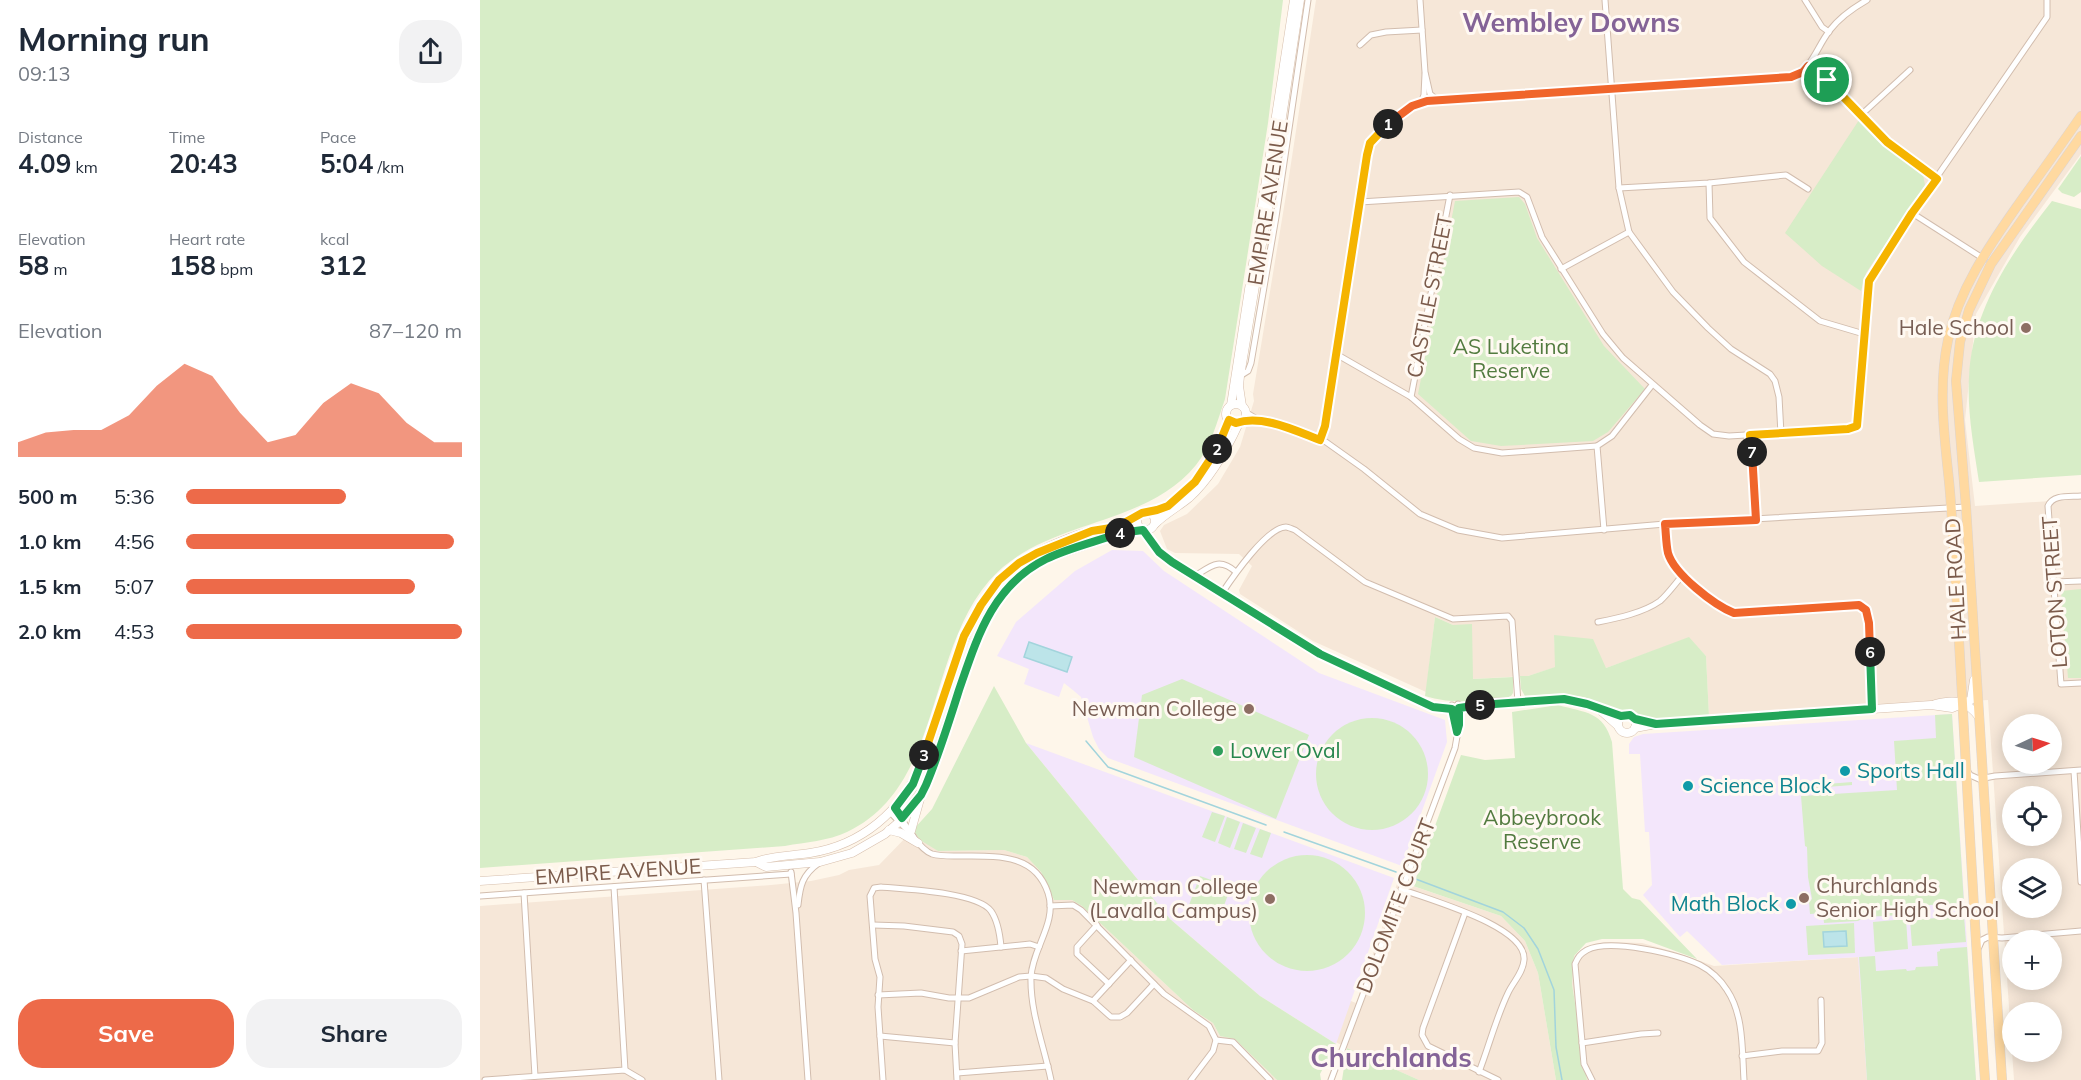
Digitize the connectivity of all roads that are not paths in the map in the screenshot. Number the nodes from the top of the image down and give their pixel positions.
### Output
1 (1294, 0) edge
2 (1300, 0) edge
3 (1308, 0) edge
4 (1420, 0) edge
5 (1605, 0) edge
6 (1804, 0) edge
7 (1867, 0) edge
8 (2047, 0) edge
9 (1422, 30) junction
10 (1828, 32) junction
11 (1360, 45) dead end
12 (1808, 66) junction
13 (1910, 70) dead end
14 (1425, 72) junction
15 (1612, 88) junction
16 (1437, 100) junction
17 (1420, 103) junction
18 (1861, 115) junction
19 (2081, 116) edge
20 (2081, 136) edge
21 (1937, 179) junction
22 (1709, 183) junction
23 (1618, 188) junction
24 (1808, 189) dead end
25 (1450, 195) junction
26 (1359, 202) junction
27 (1269, 209) junction
28 (1912, 213) junction
29 (1629, 232) junction
30 (1986, 261) junction
31 (1561, 270) junction
32 (1864, 334) junction
33 (1336, 354) junction
34 (1652, 385) junction
35 (1411, 396) junction
36 (1231, 405) junction
37 (1242, 415) junction
38 (1229, 420) junction
39 (1781, 434) junction
40 (1750, 435) junction
41 (1320, 440) junction
42 (1597, 446) junction
43 (2081, 496) edge
44 (1966, 507) junction
45 (1951, 508) junction
46 (1148, 512) junction
47 (1138, 516) junction
48 (1756, 520) junction
49 (1665, 524) junction
50 (1154, 525) junction
51 (1143, 530) junction
52 (1604, 530) junction
53 (1155, 544) junction
54 (1236, 572) junction
55 (1195, 576) junction
56 (1682, 576) junction
57 (2081, 581) edge
58 (2054, 582) junction
59 (1222, 593) junction
60 (1598, 622) dead end
61 (1976, 667) junction
62 (2081, 683) edge
63 (1518, 702) junction
64 (1963, 703) junction
65 (1455, 707) junction
66 (1599, 709) junction
67 (1872, 709) junction
68 (1621, 716) junction
69 (1979, 717) junction
70 (1635, 719) junction
71 (1656, 724) junction
72 (1618, 726) junction
73 (1635, 728) junction
74 (1966, 767) junction
75 (2081, 770) edge
76 (2074, 771) junction
77 (1983, 778) junction
78 (921, 795) junction
79 (893, 810) junction
80 (900, 820) junction
81 (889, 830) junction
82 (914, 837) junction
83 (789, 860) junction
84 (820, 862) junction
85 (791, 874) junction
86 (704, 880) junction
87 (480, 881) edge
88 (2081, 882) edge
89 (614, 886) junction
90 (1401, 889) junction
91 (524, 893) junction
92 (480, 896) edge
93 (1050, 906) junction
94 (796, 913) junction
95 (1465, 913) junction
96 (873, 925) junction
97 (1096, 925) junction
98 (2081, 931) edge
99 (1993, 937) junction
100 (1001, 947) junction
101 (1039, 947) junction
102 (961, 951) junction
103 (1976, 953) junction
104 (1131, 960) junction
105 (1031, 976) junction
106 (1109, 984) junction
107 (1154, 984) junction
108 (878, 995) junction
109 (959, 998) junction
110 (1821, 1000) dead end
111 (1094, 1001) junction
112 (1658, 1033) dead end
113 (880, 1036) junction
114 (1216, 1040) junction
115 (955, 1043) junction
116 (1582, 1043) junction
117 (1742, 1056) junction
118 (1048, 1066) junction
119 (625, 1070) junction
120 (1479, 1072) junction
121 (957, 1073) junction
122 (534, 1076) junction
123 (485, 1080) edge
124 (642, 1080) edge
125 (719, 1080) edge
126 (808, 1080) edge
127 (883, 1080) edge
128 (957, 1080) edge
129 (1052, 1080) edge
130 (1191, 1080) edge
131 (1270, 1080) edge
132 (1331, 1080) edge
133 (1498, 1080) edge
134 (1592, 1080) edge
135 (1744, 1080) edge
136 (1986, 1080) edge
137 (2002, 1080) edge

1 - 27 main road, EMPIRE AVENUE
2 - 27 main road, EMPIRE AVENUE
3 - 27 street
4 - 9 street
5 - 15 street
6 - 10 street
7 - 10 street
8 - 21 street
9 - 11 street
9 - 14 street
10 - 12 street
12 - 15 street
12 - 18 street
13 - 18 street
14 - 16 street
14 - 17 street
15 - 16 street
15 - 23 street
16 - 17 street
17 - 26 street
18 - 21 street
19 - 30 main road, HALE ROAD
20 - 30 main road, HALE ROAD
21 - 28 street
22 - 23 street
22 - 24 street
22 - 32 street
23 - 29 street
25 - 26 street
25 - 31 street
25 - 35 street, CASTILE STREET
26 - 33 street
27 - 36 main road, EMPIRE AVENUE
27 - 37 main road, EMPIRE AVENUE
28 - 30 street
28 - 32 street
29 - 31 street
29 - 39 street
30 - 44 main road, HALE ROAD
30 - 45 main road, HALE ROAD
31 - 34 street
32 - 39 street
33 - 35 street
33 - 41 street
34 - 40 street
34 - 42 street
35 - 42 street
36 - 37 main road
36 - 38 main road
37 - 38 main road
37 - 41 street
37 - 50 main road
38 - 46 main road
39 - 40 street
40 - 48 street
41 - 52 street
42 - 52 street
43 - 58 street, LOTON STREET
44 - 45 street
44 - 61 main road, HALE ROAD
45 - 48 street
45 - 64 main road, HALE ROAD
46 - 47 main road
46 - 50 main road
47 - 51 main road
47 - 79 main road, EMPIRE AVENUE
48 - 49 street
49 - 52 street
49 - 56 street
50 - 51 main road
50 - 53 main road
51 - 53 main road
51 - 78 main road, EMPIRE AVENUE
53 - 55 main road
54 - 55 street
54 - 59 street
54 - 63 street
55 - 59 main road
56 - 60 street
56 - 67 street
57 - 58 street
58 - 62 street, LOTON STREET
59 - 65 main road
61 - 64 main road
61 - 69 main road, HALE ROAD
63 - 65 main road
63 - 66 main road
64 - 67 main road
64 - 69 main road
64 - 74 main road, HALE ROAD
65 - 90 street, DOLOMITE COURT
66 - 68 main road
66 - 72 main road
67 - 71 main road
68 - 70 main road
68 - 72 main road
69 - 77 main road, HALE ROAD
70 - 71 main road
70 - 73 main road
71 - 73 main road
72 - 73 main road
74 - 77 street
74 - 103 main road, HALE ROAD
75 - 76 street
76 - 77 street
76 - 88 street
77 - 99 main road, HALE ROAD
78 - 80 main road, EMPIRE AVENUE
78 - 82 main road
79 - 80 street
79 - 83 main road, EMPIRE AVENUE
80 - 81 main road, EMPIRE AVENUE
80 - 82 street
81 - 82 main road
81 - 84 main road, EMPIRE AVENUE
82 - 93 street
83 - 84 main road, EMPIRE AVENUE
83 - 85 street
83 - 87 main road, EMPIRE AVENUE
84 - 94 street
85 - 86 street
85 - 94 street
86 - 89 street
86 - 125 street
89 - 91 street
89 - 119 street
90 - 95 street
90 - 132 street, DOLOMITE COURT
91 - 92 street
91 - 122 street
93 - 97 street
93 - 101 street
94 - 126 street
95 - 120 street
95 - 120 street
96 - 100 street
96 - 102 street
96 - 108 street
97 - 104 street
97 - 106 street
98 - 99 street
99 - 103 street
99 - 137 main road, HALE ROAD
100 - 101 street
100 - 102 street
101 - 105 street
102 - 109 street
103 - 136 main road, HALE ROAD
104 - 106 street
104 - 107 street
105 - 109 street
105 - 111 street
105 - 118 street
106 - 111 street
107 - 111 street
107 - 114 street
108 - 109 street
108 - 113 street
109 - 115 street
110 - 117 street
112 - 116 street
113 - 115 street
113 - 127 street
114 - 130 street
114 - 131 street
115 - 121 street
116 - 117 street
116 - 134 street
117 - 135 street
118 - 121 street
118 - 129 street
119 - 122 street
119 - 124 street
120 - 133 street
121 - 128 street
122 - 123 street

